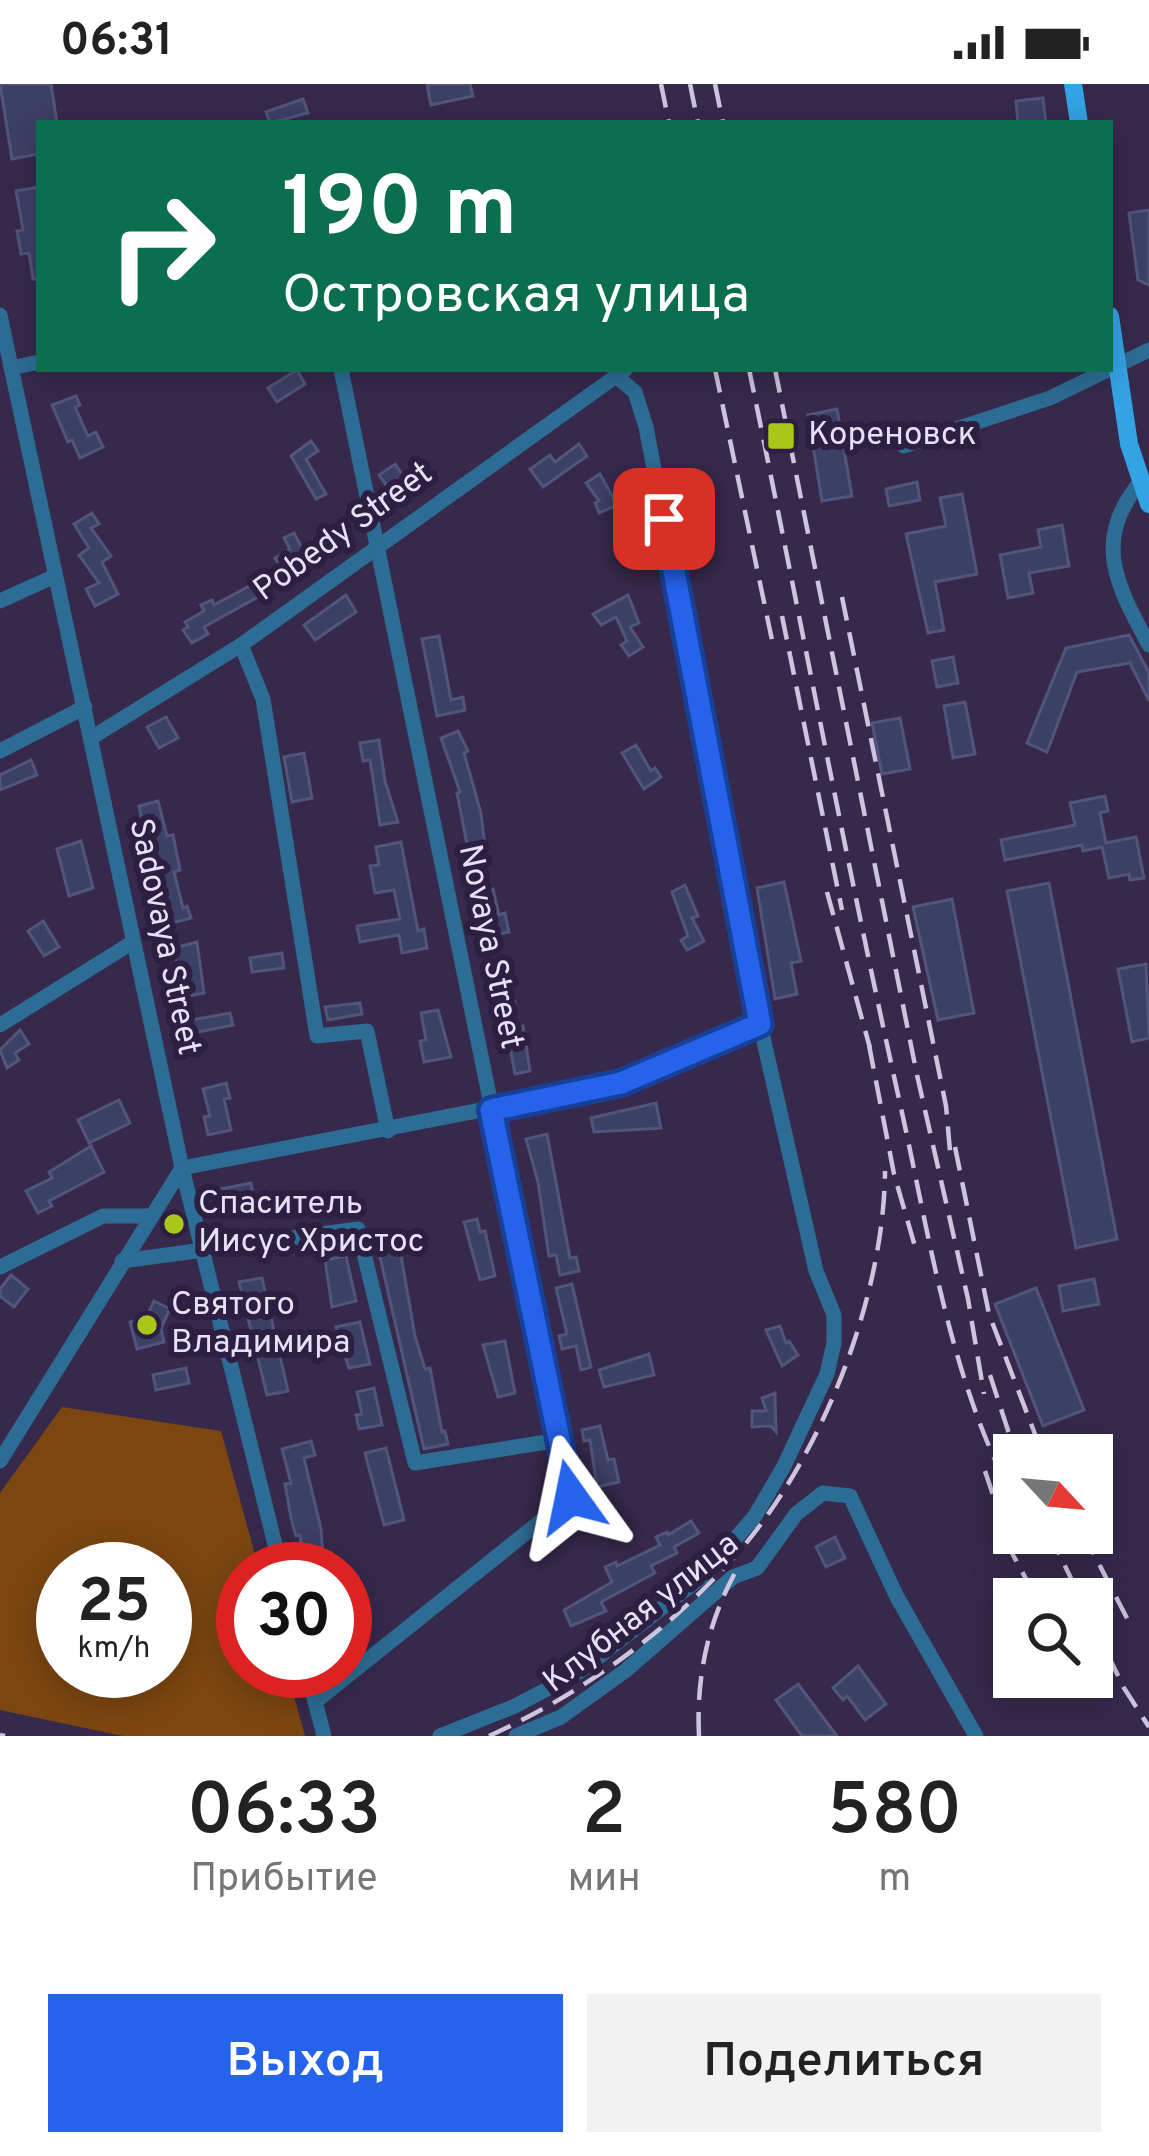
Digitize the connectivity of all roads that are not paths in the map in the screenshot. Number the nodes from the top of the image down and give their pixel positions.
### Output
1 (1073, 84) edge
2 (1079, 120) edge
3 (0, 315) edge
4 (1113, 335) edge
5 (1149, 350) edge
6 (36, 363) edge
7 (1118, 367) junction
8 (11, 368) junction
9 (1113, 369) edge
10 (342, 372) edge
11 (621, 372) edge
12 (1107, 372) edge
13 (904, 446) dead end
14 (1142, 481) junction
15 (1149, 504) edge
16 (376, 546) junction
17 (55, 576) junction
18 (0, 602) edge
19 (241, 645) junction
20 (1149, 645) edge
21 (85, 707) junction
22 (91, 738) junction
23 (0, 751) edge
24 (133, 942) junction
25 (0, 1024) edge
26 (760, 1024) junction
27 (491, 1110) junction
28 (388, 1131) junction
29 (182, 1168) junction
30 (152, 1216) junction
31 (202, 1247) junction
32 (122, 1261) junction
33 (0, 1267) edge
34 (559, 1440) junction
35 (0, 1461) edge
36 (274, 1542) edge
37 (314, 1698) edge
38 (315, 1702) junction
39 (324, 1736) edge
40 (440, 1736) edge
41 (516, 1736) edge
42 (976, 1736) edge

1 - 2 main road
3 - 8 street, Sadovaya Street
4 - 7 main road
5 - 7 street
6 - 8 street
7 - 9 street
7 - 14 main road
8 - 17 street, Sadovaya Street
10 - 16 street, Novaya Street
11 - 16 street, Pobedy Street
11 - 26 street
12 - 13 street
14 - 15 main road
14 - 20 street
16 - 19 street, Pobedy Street
16 - 27 street, Novaya Street
17 - 18 street
17 - 21 street, Sadovaya Street
19 - 22 street, Pobedy Street
19 - 28 street
21 - 22 street, Sadovaya Street
21 - 23 street
22 - 24 street, Sadovaya Street
24 - 25 street
24 - 29 street, Sadovaya Street
26 - 27 street
26 - 40 street
27 - 28 street
27 - 34 street, Novaya Street
28 - 29 street
29 - 30 street
29 - 31 street, Sadovaya Street
30 - 32 street
30 - 33 street
31 - 32 street
31 - 34 street
31 - 36 street, Sadovaya Street
32 - 35 street
34 - 38 street, Novaya Street
37 - 38 street
38 - 39 street
41 - 42 street, Клубная улица

